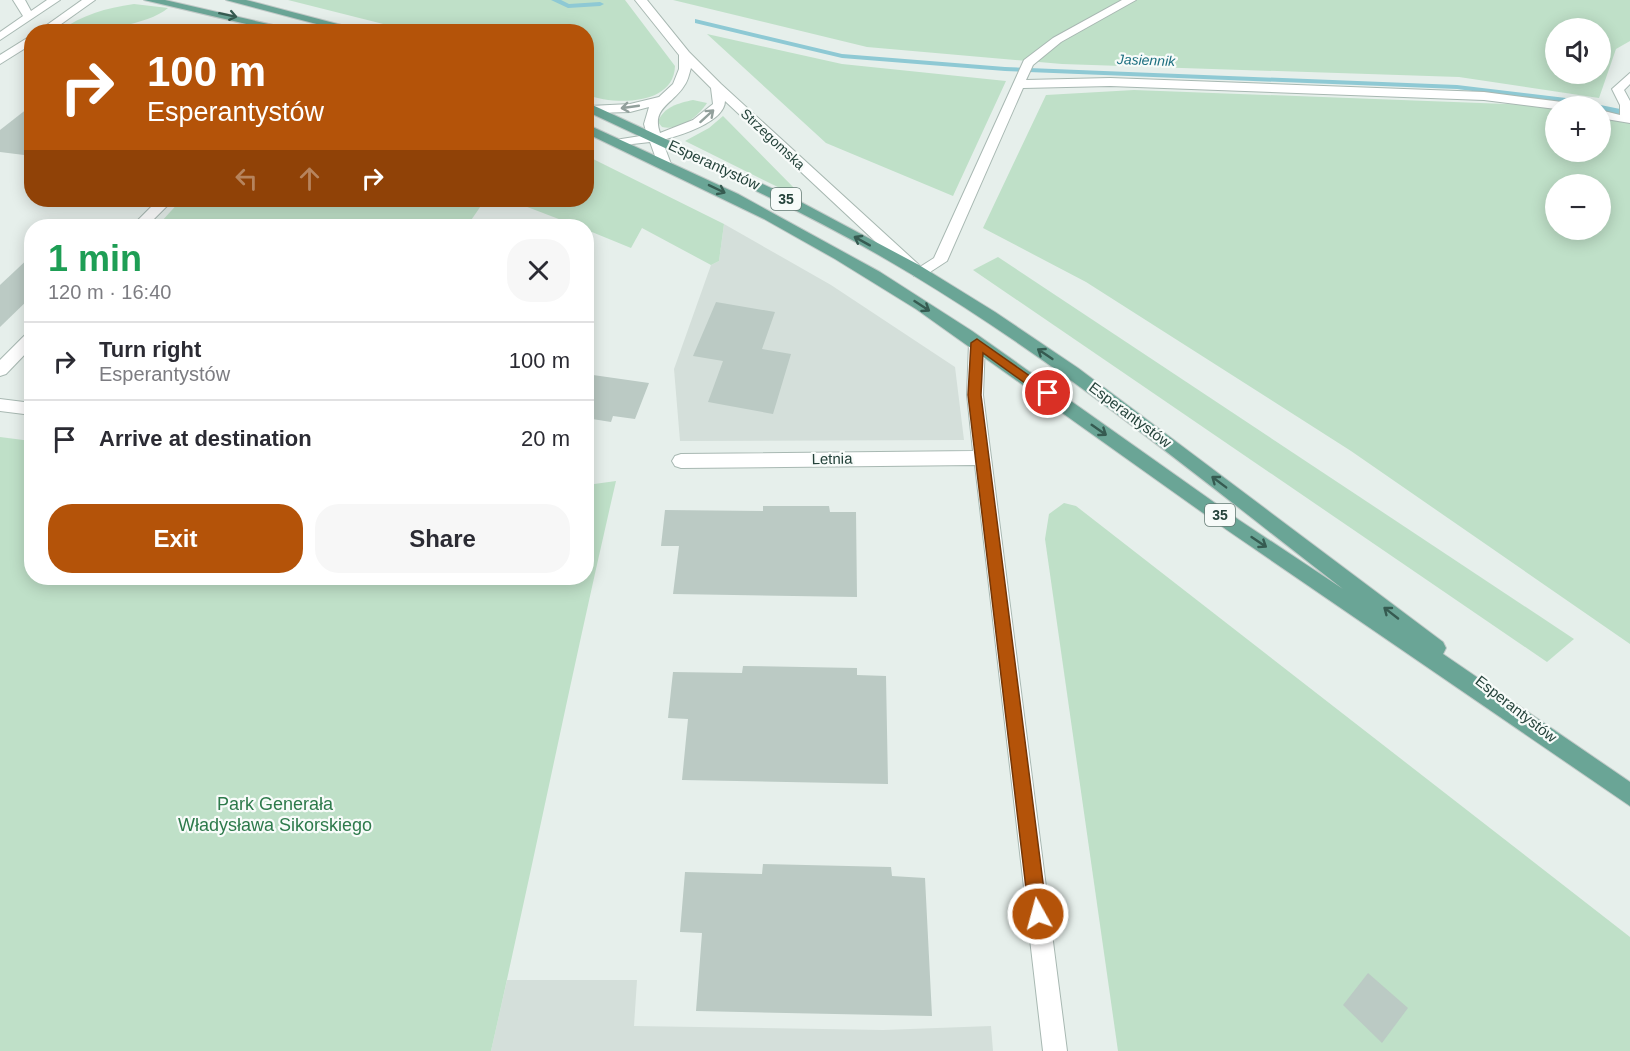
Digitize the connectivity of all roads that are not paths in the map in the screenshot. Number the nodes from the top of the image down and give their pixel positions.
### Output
1 (19, 0) edge
2 (54, 0) edge
3 (89, 0) edge
4 (150, 0) edge
5 (232, 0) edge
6 (642, 0) edge
7 (1131, 0) edge
8 (249, 2) edge
9 (29, 17) junction
10 (54, 24) edge
11 (261, 24) edge
12 (333, 24) edge
13 (0, 37) edge
14 (24, 44) edge
15 (685, 55) junction
16 (0, 60) edge
17 (1630, 77) edge
18 (1021, 84) junction
19 (717, 87) junction
20 (665, 99) junction
21 (1545, 104) edge
22 (594, 107) edge
23 (594, 109) edge
24 (1611, 116) edge
25 (594, 132) edge
26 (654, 137) junction
27 (620, 143) junction
28 (664, 164) junction
29 (159, 207) edge
30 (146, 219) edge
31 (916, 271) junction
32 (977, 343) junction
33 (24, 345) edge
34 (0, 370) edge
35 (0, 405) edge
36 (24, 408) edge
37 (982, 458) junction
38 (681, 461) dead end
39 (1570, 751) junction
40 (1630, 795) edge
41 (1055, 1051) edge

1 - 9 street
2 - 9 street
3 - 10 street
4 -> 11 main road
5 - 8 main road
6 - 15 street, Strzegomska
7 - 18 street
8 - 12 main road
9 - 13 street
14 - 16 street
15 - 19 street, Strzegomska
15 - 20 street
17 - 24 street
18 - 21 street
18 - 31 street
26 -> 19 street
19 - 31 street, Strzegomska
20 -> 22 street
20 - 26 street
23 - 26 main road, Esperantystów / 35
25 - 27 main road, Esperantystów / 35
26 - 27 street
26 - 28 street
31 -> 26 main road, Esperantystów / 35
27 - 28 main road, Esperantystów / 35
28 -> 32 main road, Esperantystów / 35
29 - 30 street
39 -> 31 main road, Esperantystów / 35
32 - 37 street
32 -> 39 main road, Esperantystów / 35
33 - 34 street
35 - 36 street
37 - 38 street, Letnia
37 - 41 street
39 - 40 main road, Esperantystów / 35

